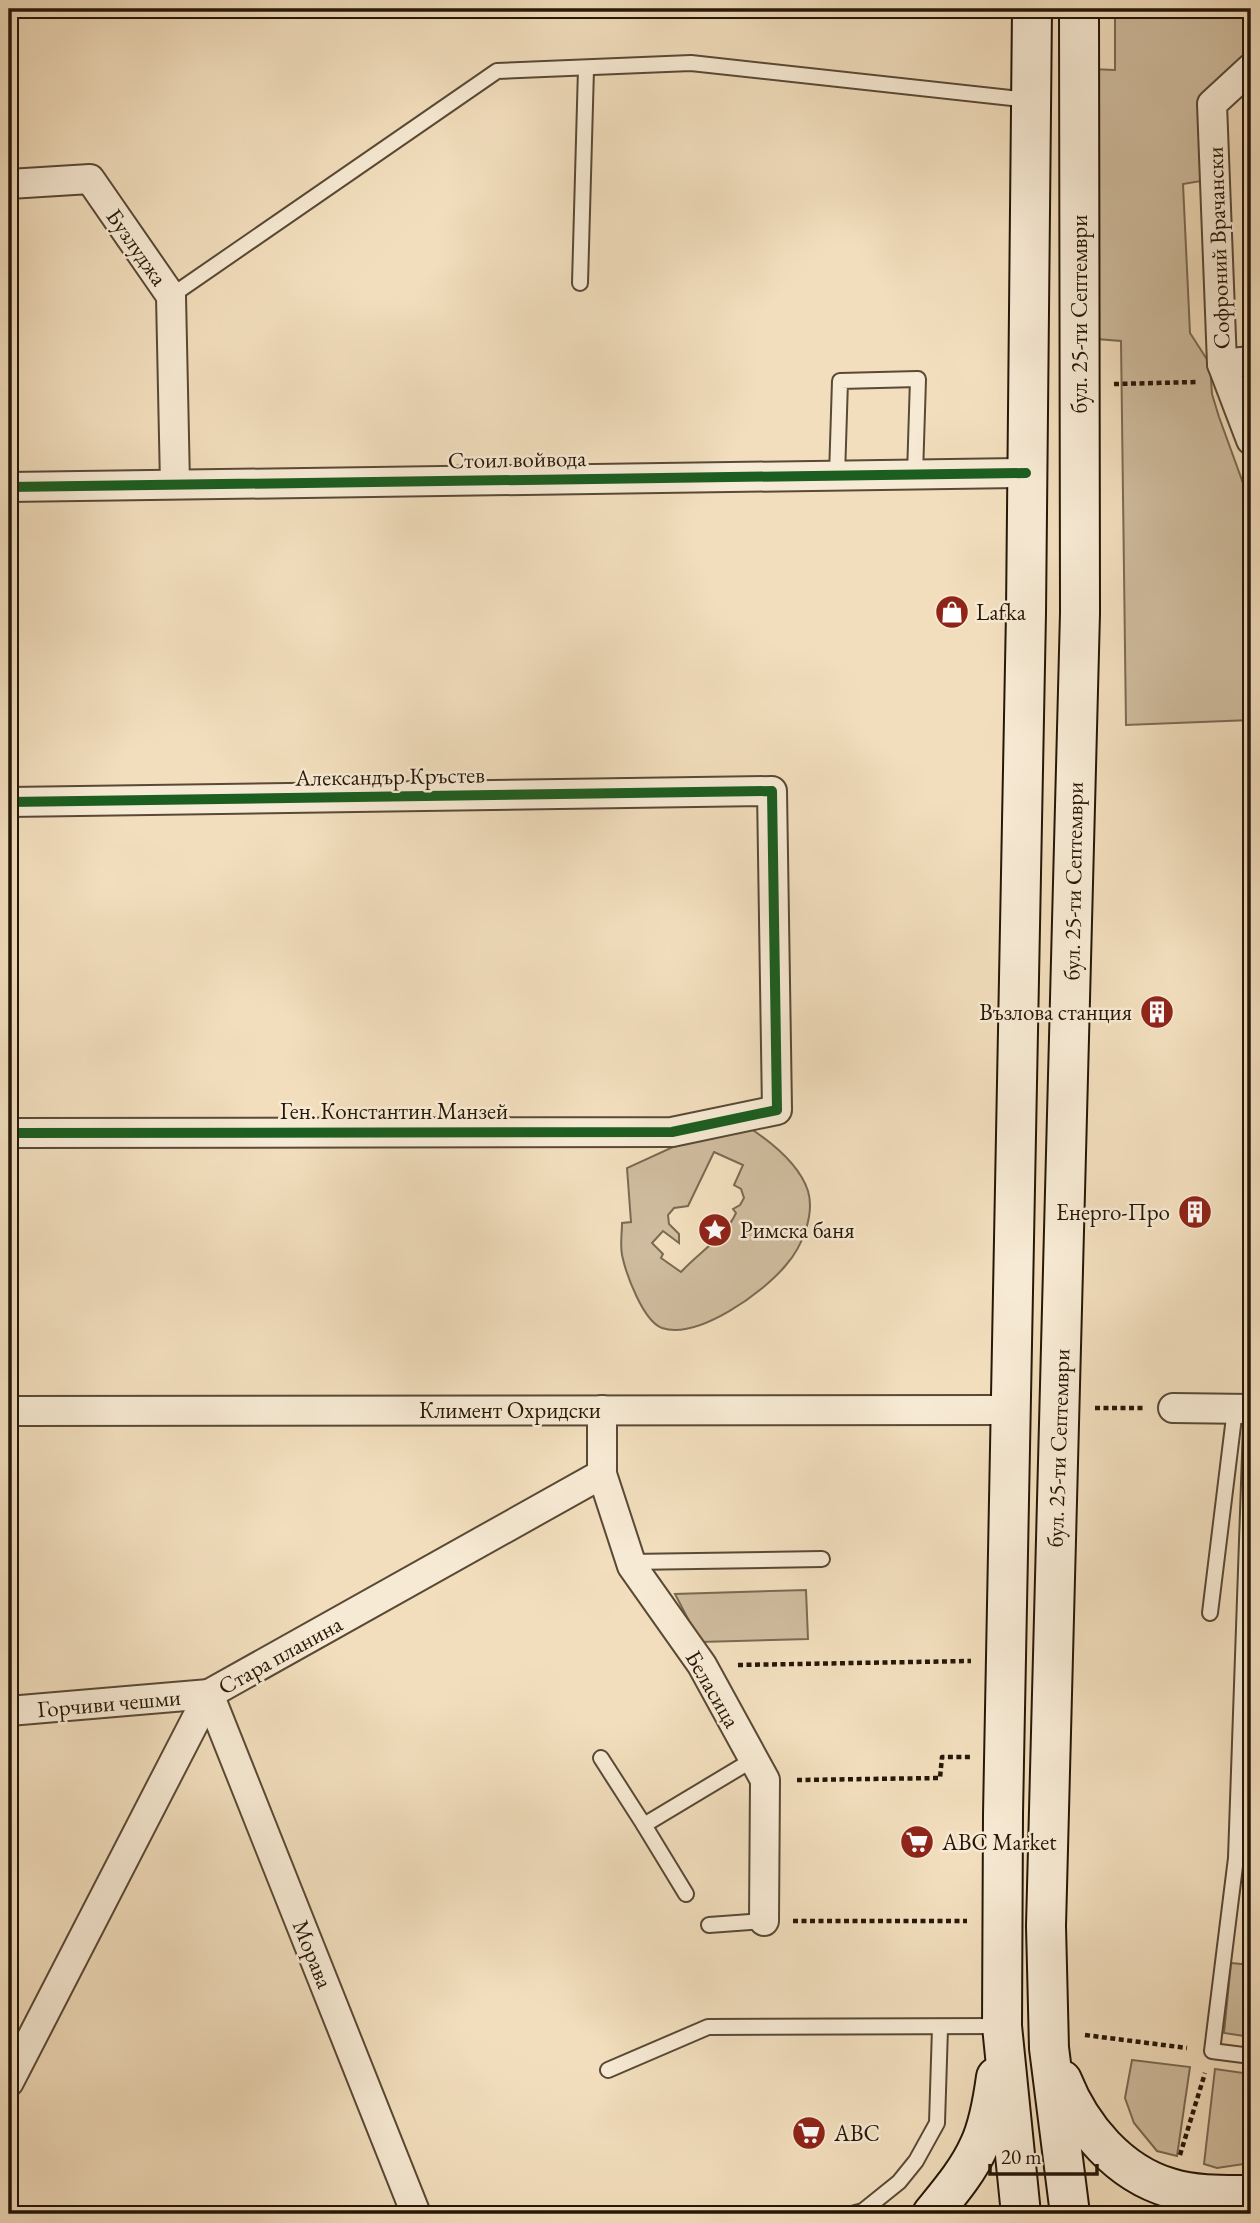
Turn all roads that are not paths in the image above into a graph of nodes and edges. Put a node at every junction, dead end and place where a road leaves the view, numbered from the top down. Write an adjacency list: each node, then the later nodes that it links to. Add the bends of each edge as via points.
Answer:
1 (1032, 9): 5 (main road, бул. 25-ти Септември)
2 (1079, 9): 39 (main road, бул. 25-ти Септември, via 1080,613 1048,1808)
3 (1251, 68): 10 (street, Софроний Врачански, via 1212,104)
4 (586, 69): 5 (lane, via 691,63); 7 (lane); 8 (lane, via 497,71)
5 (1030, 100): 12 (main road, бул. 25-ти Септември)
6 (9, 184): 8 (street, Бузлуджа, via 90,179)
7 (580, 284)
8 (171, 296): 15 (street, Бузлуджа)
9 (1251, 361): 10 (street)
10 (1225, 372): 11 (street, Софроний Врачански)
11 (1251, 440)
12 (1026, 473): 13 (street, Стоил войвода); 22 (main road, бул. 25-ти Септември)
13 (915, 475): 14 (street, Стоил войвода); 14 (lane, via 918,379 840,381)
14 (838, 476): 15 (street, Стоил войвода)
15 (175, 484): 16 (street, Стоил войвода)
16 (9, 487)
17 (9, 802): 18 (street, Александър Кръстев, via 772,791)
18 (777, 1110): 19 (street, Ген. Константин Манзей, via 672,1132)
19 (9, 1133)
20 (1173, 1408): 24 (street)
21 (602, 1409): 22 (street, Климент Охридски); 23 (street, Климент Охридски); 25 (street)
22 (1012, 1410): 37 (main road, бул. 25-ти Септември)
23 (9, 1411)
24 (1246, 1414): 28 (lane); 40 (lane, via 1236,1858 1212,2051)
25 (602, 1474): 27 (street, Беласица); 29 (street, Стара планина)
26 (822, 1559): 27 (lane)
27 (630, 1562): 32 (street, Беласица, via 702,1665)
28 (1210, 1613)
29 (209, 1694): 30 (street, Горчиви чешми); 42 (street, Стара планина); 44 (street, Морава)
30 (9, 1711)
31 (601, 1758): 33 (lane)
32 (759, 1770): 33 (lane); 35 (street, Беласица)
33 (644, 1825): 34 (lane)
34 (686, 1894)
35 (764, 1920): 36 (lane)
36 (709, 1924)
37 (1002, 2026): 38 (lane); 46 (main road, via 993,2098 979,2146); 47 (main road, бул. 25-ти Септември)
38 (940, 2028): 41 (lane, via 708,2027); 45 (lane, via 937,2123 899,2182 863,2211)
39 (1049, 2039): 43 (main road, via 1070,2101 1114,2156 1138,2174 1170,2188); 48 (main road, бул. 25-ти Септември)
40 (1251, 2056)
41 (608, 2070)
42 (9, 2082)
43 (1251, 2195)
44 (416, 2214)
45 (852, 2214)
46 (932, 2214)
47 (1021, 2214)
48 (1070, 2214)

